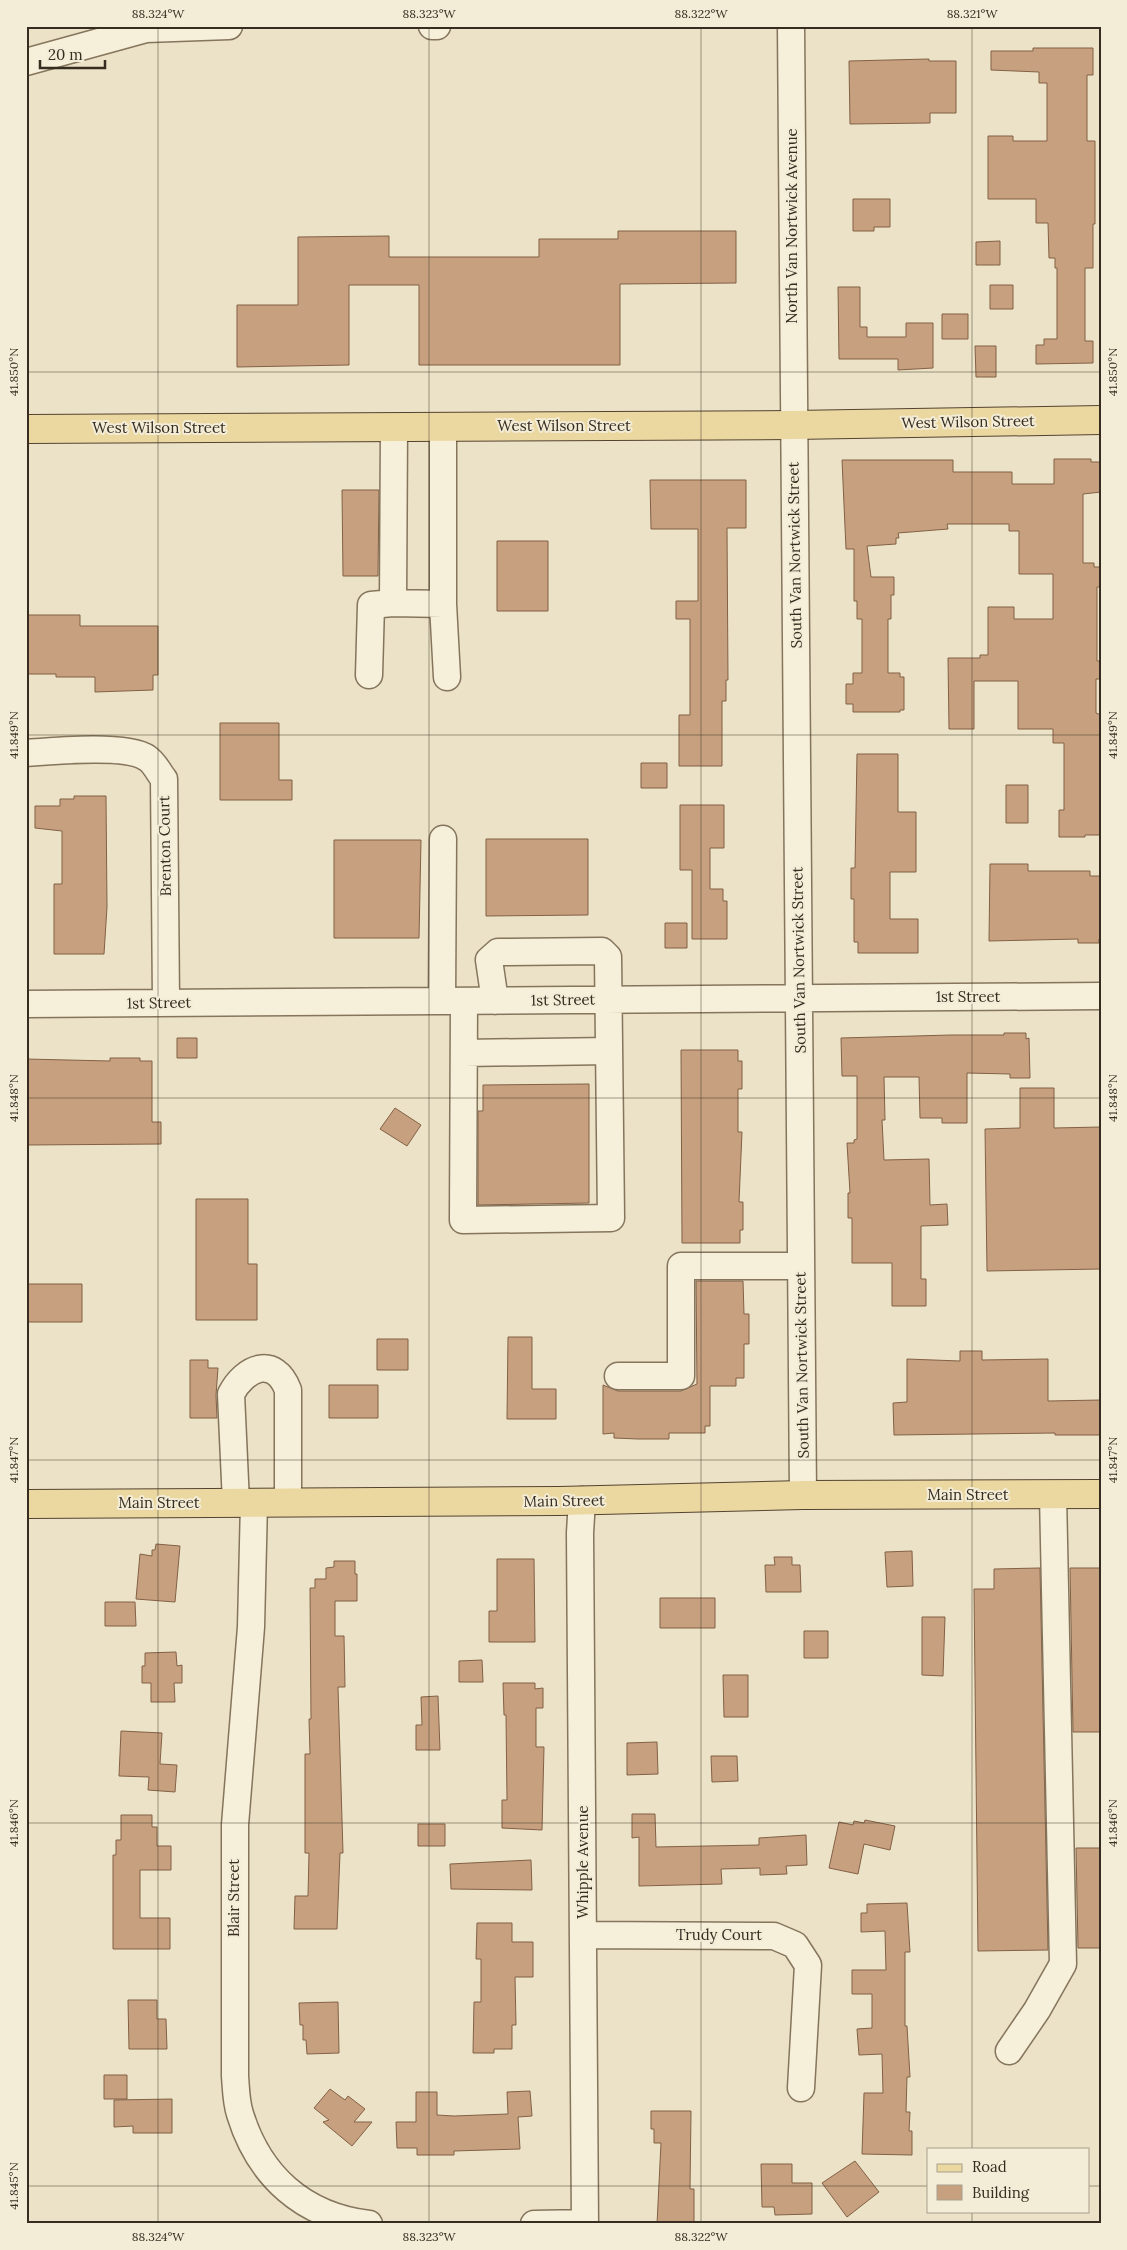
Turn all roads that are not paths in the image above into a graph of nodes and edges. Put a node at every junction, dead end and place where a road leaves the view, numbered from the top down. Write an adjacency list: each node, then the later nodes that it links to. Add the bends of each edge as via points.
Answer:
1 (229, 26): 5 (street, via 146,29)
2 (432, 26): 3 (street)
3 (437, 26)
4 (791, 26): 7 (street, North Van Nortwick Avenue)
5 (26, 62)
6 (1101, 420): 7 (main road, West Wilson Street)
7 (794, 425): 9 (main road, West Wilson Street); 18 (street, South Van Nortwick Street)
8 (394, 427): 9 (main road, West Wilson Street); 10 (main road, West Wilson Street); 11 (street)
9 (442, 427): 12 (street)
10 (26, 429)
11 (393, 603): 12 (street); 13 (street, via 371,605)
12 (443, 604): 14 (street)
13 (369, 675)
14 (447, 677)
15 (26, 752): 22 (street, Brenton Court, via 94,749 132,753 148,758 164,779)
16 (443, 839): 20 (street)
17 (1101, 996): 18 (street, 1st Street)
18 (799, 998): 19 (street, 1st Street); 26 (street, South Van Nortwick Street)
19 (609, 1000): 21 (street, 1st Street); 21 (street, via 608,957 602,951 498,952 489,960); 24 (street)
20 (453, 1001): 21 (street, 1st Street); 22 (street, 1st Street); 25 (street)
21 (495, 1001)
22 (166, 1002): 23 (street, 1st Street)
23 (26, 1004)
24 (609, 1051): 25 (street); 25 (street, via 611,1218 463,1220)
25 (464, 1053)
26 (801, 1266): 27 (street, via 681,1266 681,1376); 29 (street, South Van Nortwick Street)
27 (618, 1376)
28 (1101, 1494): 30 (main road, Main Street)
29 (804, 1495): 30 (main road, Main Street); 31 (main road, Main Street)
30 (1054, 1495): 36 (street, via 1063,1964)
31 (582, 1500): 32 (main road, Main Street); 35 (street, Whipple Avenue)
32 (288, 1502): 33 (main road, Main Street); 33 (street, Blair Street, via 288,1390 278,1372 261,1368 248,1372 231,1394)
33 (245, 1503): 34 (main road, Main Street); 38 (street, Blair Street, via 252,1628 235,1824 235,2076 239,2112 263,2164 286,2190 319,2210 352,2222)
34 (26, 1504)
35 (583, 1934): 37 (street, Trudy Court, via 774,1936 795,1945 808,1965); 40 (street, Whipple Avenue)
36 (1009, 2051)
37 (800, 2088)
38 (369, 2224)
39 (534, 2224): 40 (street)
40 (585, 2224)

